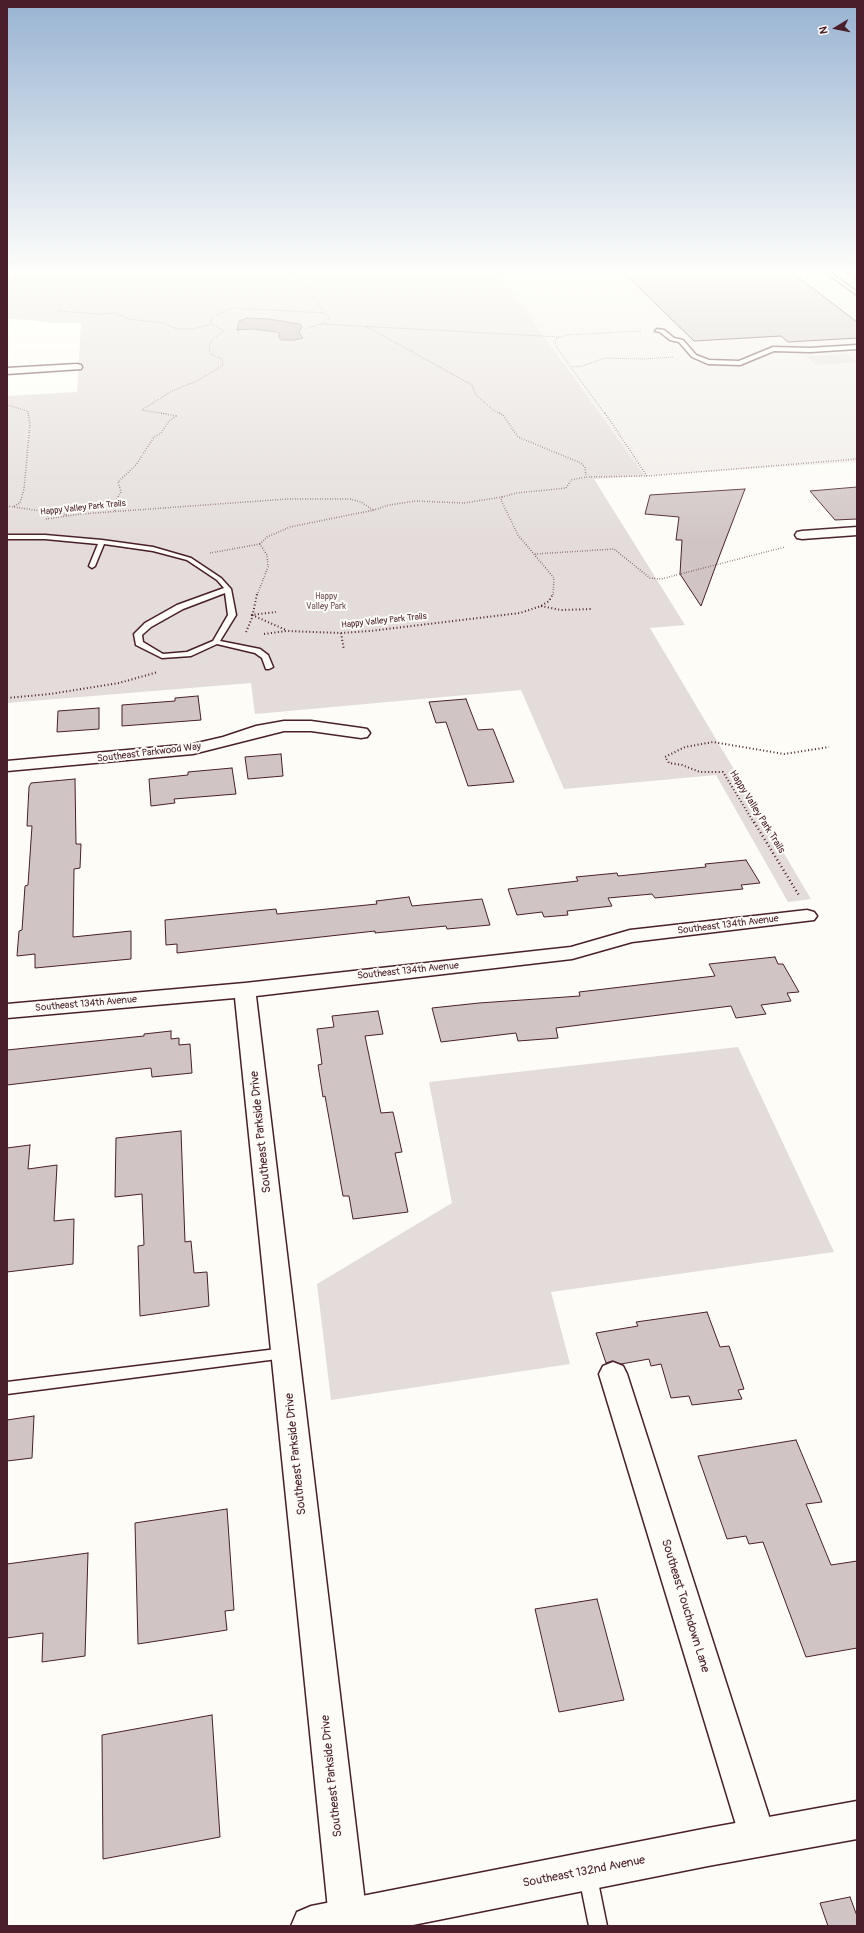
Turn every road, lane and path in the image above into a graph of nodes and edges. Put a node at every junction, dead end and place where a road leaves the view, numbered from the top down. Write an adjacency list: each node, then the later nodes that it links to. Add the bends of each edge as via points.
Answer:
1 (222, 361): 18 (path, via 223,365 199,380 172,391 142,410 176,416 161,433 154,436 136,466 118,482 121,492 115,502)
2 (429, 361): 13 (path, via 472,385 476,395 503,415 518,437 581,463 585,467)
3 (567, 361): 8 (path)
4 (596, 361): 8 (path)
5 (706, 361): 6 (lane)
6 (744, 361)
7 (77, 367): 9 (street)
8 (571, 367): 12 (path)
9 (7, 370)
10 (7, 405): 16 (path, via 28,411 30,424 24,491 19,504)
11 (857, 459): 12 (path)
12 (648, 476): 13 (path)
13 (586, 477): 14 (path, via 571,480 566,488)
14 (502, 497): 17 (path, via 464,503 416,501); 27 (path, via 501,500 518,535)
15 (7, 506): 16 (path)
16 (14, 506): 19 (path)
17 (374, 510): 18 (path, Happy Valley Park Trails, via 356,500 329,498); 25 (path, via 290,527 267,537)
18 (115, 511): 19 (path, Happy Valley Park Trails)
19 (71, 516): 20 (path, Happy Valley Park Trails)
20 (41, 520)
21 (857, 532): 22 (street)
22 (802, 535)
23 (7, 537): 24 (lane)
24 (102, 542): 28 (lane, via 153,549); 29 (lane)
25 (260, 544): 28 (path, via 219,550); 34 (path, via 262,551 268,556 268,567)
26 (785, 547): 27 (path, via 661,579 650,578 614,549)
27 (534, 554): 31 (path, via 554,578 553,596)
28 (189, 559): 30 (lane, via 219,579)
29 (92, 566)
30 (228, 589): 39 (lane, via 232,615); 39 (lane, via 180,607 148,625 138,634 139,643 162,656 188,654)
31 (541, 606): 32 (path, via 561,610); 36 (path, Happy Valley Park Trails, via 520,613)
32 (593, 609)
33 (276, 612): 34 (path)
34 (251, 615): 35 (path); 38 (path, via 252,618)
35 (286, 631): 36 (path, Happy Valley Park Trails); 37 (path, Happy Valley Park Trails)
36 (341, 633): 40 (path)
37 (264, 634)
38 (242, 638)
39 (216, 642): 41 (lane, via 257,651 265,656)
40 (344, 650)
41 (269, 667)
42 (160, 671): 43 (path, via 119,683)
43 (7, 698)
44 (361, 733): 46 (street, Southeast Parkwood Way, via 311,726 284,726 193,749)
45 (829, 747): 47 (path, Happy Valley Park Trails, via 784,754 713,742 685,747 665,757 669,763 700,772 723,772 800,897)
46 (7, 766)
47 (807, 916): 48 (street, Southeast 134th Avenue, via 630,936 572,953)
48 (245, 990): 49 (street, Southeast 134th Avenue); 50 (street, Southeast Parkside Drive)
49 (7, 1011)
50 (285, 1353): 52 (lane); 56 (street, Southeast Parkside Drive)
51 (613, 1374): 54 (street, Southeast Touchdown Lane)
52 (7, 1388)
53 (857, 1820): 54 (street, Southeast 132nd Avenue)
54 (758, 1838): 55 (street, Southeast 132nd Avenue)
55 (587, 1872): 56 (street, Southeast 132nd Avenue); 58 (lane)
56 (348, 1919): 57 (street, Southeast 132nd Avenue)
57 (311, 1926)
58 (598, 1926)

